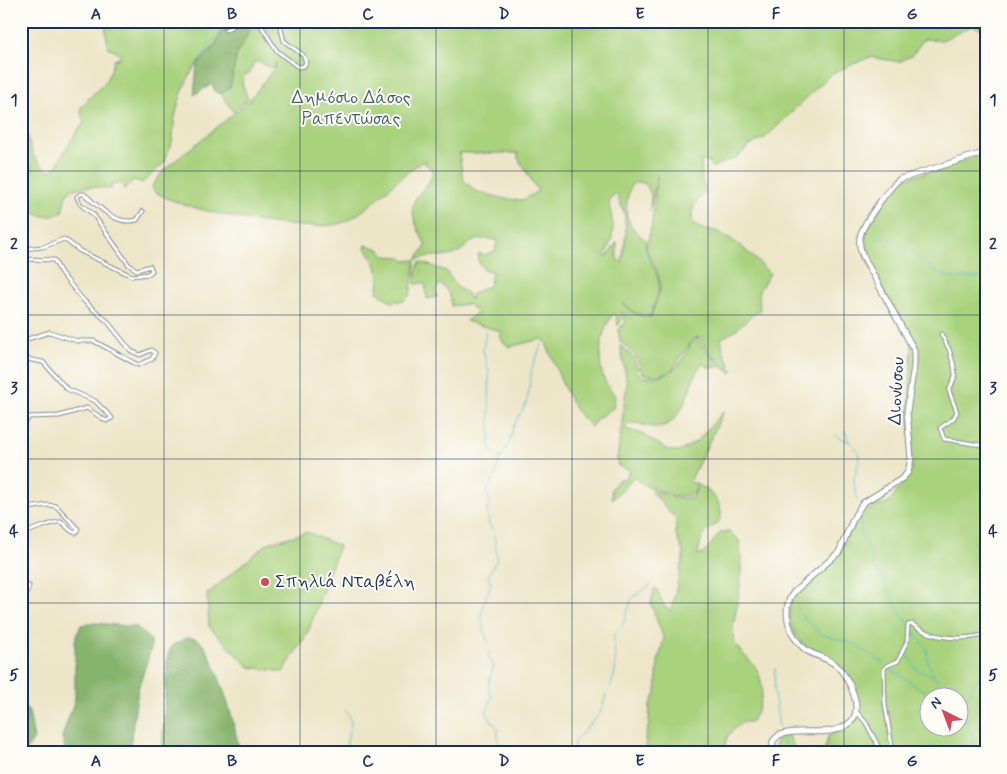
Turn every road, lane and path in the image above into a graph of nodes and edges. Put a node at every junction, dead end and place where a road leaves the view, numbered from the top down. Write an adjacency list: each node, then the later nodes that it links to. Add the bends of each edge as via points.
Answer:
1 (242, 21): 4 (street)
2 (258, 21): 3 (street, via 277,51 298,67 304,66 303,55 284,41)
3 (279, 21)
4 (225, 30)
5 (986, 152): 19 (main road, Διονύσου, via 900,179 860,236 865,260 914,350 907,411 911,464 903,478 861,506 841,549 794,592 787,613 791,632 800,645 838,667 855,700)
6 (143, 211): 7 (street, via 137,220 126,222 108,215 84,194 77,197 130,265 137,270 150,267 150,274 130,275 80,251 64,238 43,247)
7 (21, 249)
8 (21, 259): 10 (street, via 54,260 86,303 107,321 133,353 140,355 151,350 155,353 152,359 138,365 92,340 77,341 48,332)
9 (941, 334): 12 (street, via 954,366 955,377 949,391 957,412 940,428 940,433 944,439)
10 (21, 341)
11 (21, 358): 13 (street, via 43,362 67,390 94,400 112,417 106,421 87,408 59,416 28,417 23,426)
12 (986, 446)
13 (21, 452)
14 (21, 509): 15 (street, via 56,506 78,529 73,533 56,521)
15 (21, 535)
16 (21, 582): 17 (street, via 29,586 27,592)
17 (21, 591)
18 (986, 634): 22 (street, via 954,638 929,634 912,624 908,626 907,641 898,661 884,670 884,704)
19 (857, 712): 20 (main road, via 852,722 837,729 779,734 773,741); 21 (street)
20 (772, 753)
21 (882, 753)
22 (893, 753)

